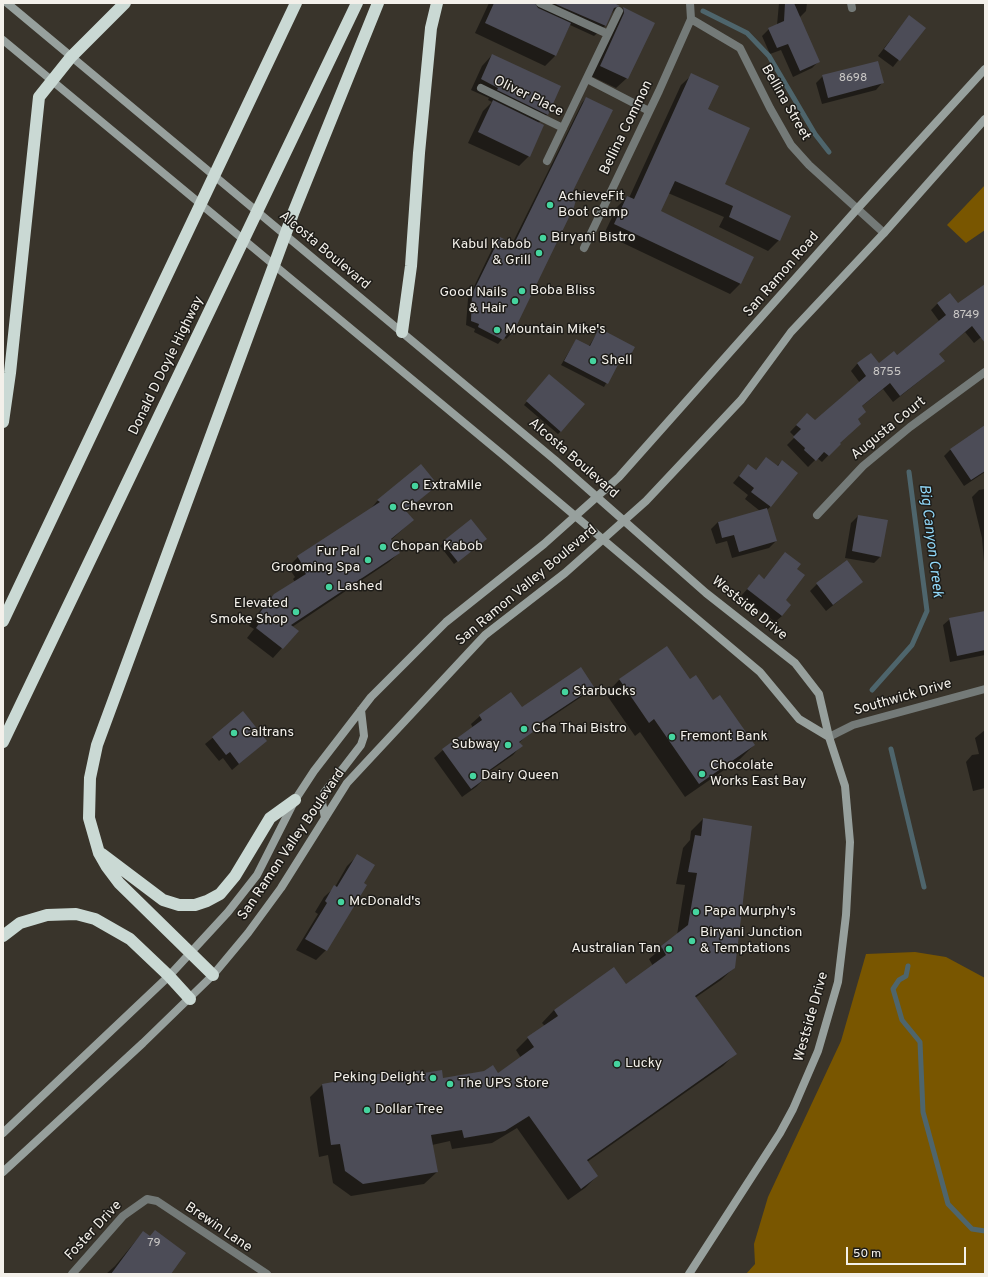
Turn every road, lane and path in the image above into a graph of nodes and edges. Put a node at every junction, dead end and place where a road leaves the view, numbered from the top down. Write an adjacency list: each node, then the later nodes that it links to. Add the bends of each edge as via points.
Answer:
1 (7, 3): 13 (main road, Alcosta Boulevard)
2 (126, 3): 13 (highway)
3 (296, 3): 33 (highway)
4 (357, 3): 37 (highway, Donald D Doyle Highway)
5 (378, 3): 40 (highway, via 294,211 97,745 90,778 88,818)
6 (437, 3): 25 (highway, via 431,28 411,266)
7 (540, 3): 11 (street)
8 (690, 3): 10 (street)
9 (619, 11): 11 (street, Oliver Place)
10 (691, 19): 18 (street, Bellina Common); 22 (street, Bellina Street, via 740,48 792,145 808,165)
11 (608, 34): 15 (street, Oliver Place)
12 (3, 40): 16 (main road)
13 (71, 57): 16 (highway); 25 (main road, Alcosta Boulevard)
14 (985, 69): 22 (main road, San Ramon Road)
15 (587, 79): 18 (street); 20 (street, Oliver Place)
16 (52, 81): 27 (highway, via 39,97); 30 (main road, via 300,285)
17 (481, 88): 20 (street, Oliver Place)
18 (649, 111): 24 (street, Bellina Common)
19 (985, 119): 23 (main road)
20 (563, 128): 21 (street, Oliver Place)
21 (547, 161)
22 (858, 208): 23 (street, Bellina Street); 28 (main road, San Ramon Road, via 619,477)
23 (884, 233): 31 (main road, via 791,332 741,400)
24 (584, 248)
25 (402, 332): 28 (main road, Alcosta Boulevard)
26 (985, 372): 29 (street, Augusta Court, via 862,466)
27 (3, 422)
28 (597, 496): 30 (main road, San Ramon Valley Boulevard); 31 (main road, Alcosta Boulevard)
29 (817, 515)
30 (575, 517): 32 (main road); 35 (main road, San Ramon Valley Boulevard, via 446,622)
31 (624, 521): 32 (main road, San Ramon Valley Boulevard); 36 (main road, Westside Drive, via 706,593 795,663 819,694)
32 (602, 540): 36 (main road, via 760,672 799,719); 39 (main road, San Ramon Valley Boulevard, via 565,573 485,635 462,657 347,783)
33 (3, 621)
34 (985, 689): 36 (street, Southwick Drive, via 853,725)
35 (361, 710): 38 (main road, San Ramon Valley Boulevard); 39 (main road, via 364,736 361,745 324,793 322,802)
36 (829, 737): 51 (main road, Westside Drive, via 845,786 850,842 846,915 838,982 818,1051 793,1109)
37 (3, 742)
38 (295, 800): 40 (highway, via 270,818 235,876 220,894 195,905 179,905 163,900); 42 (main road, San Ramon Valley Boulevard, via 257,874 228,912)
39 (325, 818): 43 (main road, San Ramon Valley Boulevard, via 281,888)
40 (99, 853): 42 (highway, via 119,883)
41 (3, 936): 44 (highway, via 20,923 47,915 76,914 95,919 130,939)
42 (189, 954): 43 (highway); 44 (main road, San Ramon Valley Boulevard)
43 (213, 975): 45 (main road, San Ramon Valley Boulevard)
44 (169, 976): 45 (highway); 46 (main road, San Ramon Valley Boulevard)
45 (190, 999): 47 (main road, San Ramon Valley Boulevard)
46 (3, 1133)
47 (3, 1172)
48 (157, 1202): 49 (street, Foster Drive, via 147,1199 123,1216); 50 (street, Brewin Lane)
49 (72, 1274)
50 (267, 1274)
51 (689, 1274)

